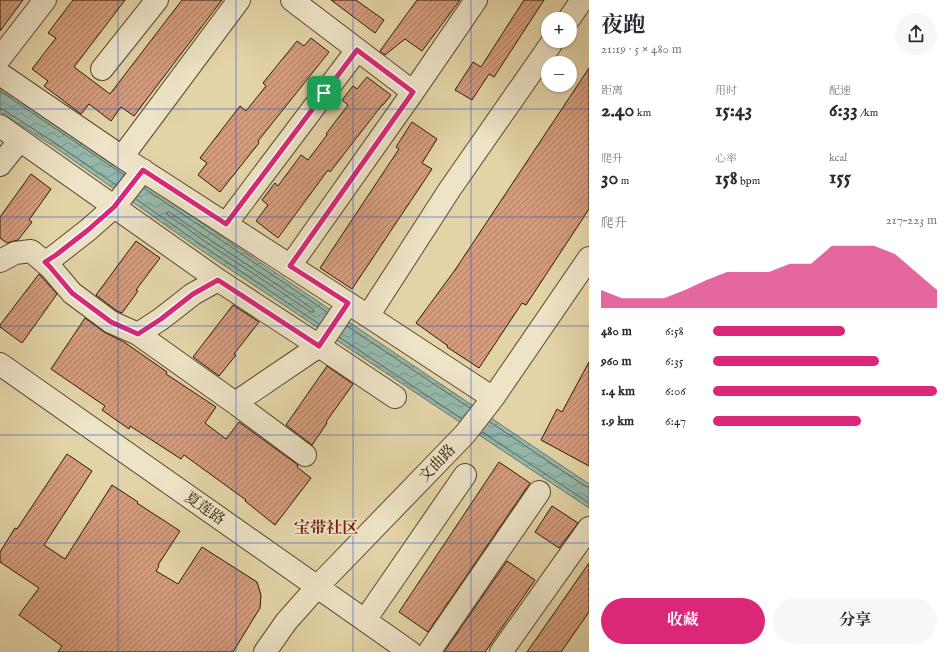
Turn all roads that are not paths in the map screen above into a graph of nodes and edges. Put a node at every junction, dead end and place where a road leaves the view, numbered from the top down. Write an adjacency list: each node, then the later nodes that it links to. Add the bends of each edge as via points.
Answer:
1 (45, 0): 10 (street)
2 (157, 0): 11 (street)
3 (239, 0): 16 (street)
4 (292, 0): 9 (street)
5 (476, 0): 13 (street)
6 (582, 0): 7 (street)
7 (573, 12)
8 (548, 48): 27 (street, via 450,189)
9 (357, 50): 13 (street); 20 (street)
10 (0, 58)
11 (102, 69)
12 (0, 74): 16 (street)
13 (413, 92): 24 (street)
14 (0, 126): 15 (street)
15 (20, 140): 17 (street); 19 (street)
16 (122, 157): 18 (street)
17 (0, 165)
18 (141, 173): 19 (street); 20 (street)
19 (118, 202): 23 (street, via 88,230); 25 (street)
20 (226, 224): 24 (street)
21 (2, 258): 23 (street, via 31,251)
22 (589, 258): 32 (street, 文曲路)
23 (45, 262): 28 (street, via 72,293 111,322)
24 (290, 266): 26 (street)
25 (218, 280): 28 (street, via 193,294); 29 (street)
26 (345, 308): 27 (street); 29 (street)
27 (368, 316): 32 (street)
28 (138, 334): 33 (street)
29 (322, 341): 31 (street); 33 (street)
30 (0, 364): 38 (street, 夏莲路)
31 (394, 397)
32 (490, 402): 38 (street, 文曲路, via 465,434)
33 (235, 403): 34 (street)
34 (304, 455)
35 (465, 475): 39 (street)
36 (539, 492): 42 (street)
37 (589, 528): 43 (street)
38 (317, 587): 39 (street, 夏莲路); 40 (street, 文曲路, via 286,622)
39 (364, 620): 41 (street, 夏莲路)
40 (265, 652)
41 (410, 652)
42 (429, 652)
43 (501, 652)

